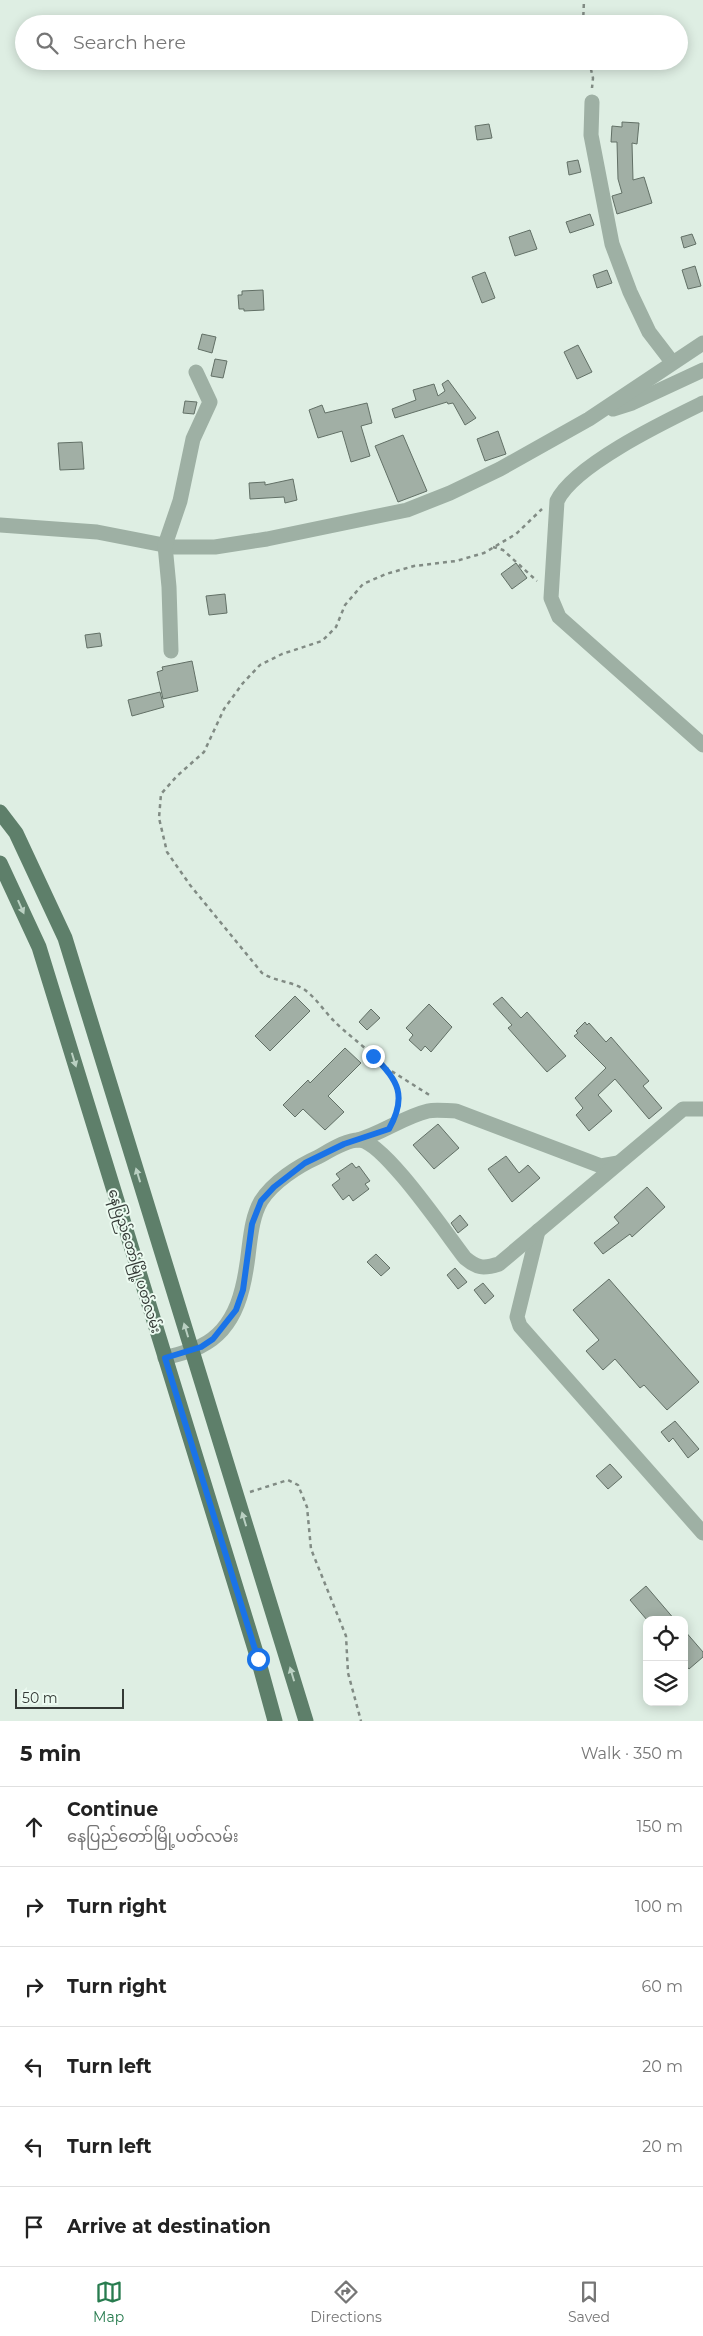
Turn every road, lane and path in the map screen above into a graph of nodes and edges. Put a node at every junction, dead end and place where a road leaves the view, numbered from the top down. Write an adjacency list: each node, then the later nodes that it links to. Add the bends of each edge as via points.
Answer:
1 (584, 0): 2 (path)
2 (583, 15)
3 (591, 70): 4 (path)
4 (592, 102): 6 (street, via 591,136 612,244 649,332)
5 (703, 343): 6 (street)
6 (672, 362): 10 (street)
7 (703, 370): 10 (street, via 632,403)
8 (196, 372): 13 (street, via 210,402 192,439 180,501)
9 (703, 403): 11 (street, via 674,416 599,461)
10 (598, 414): 13 (street, via 500,469 407,510 215,547)
11 (562, 491): 14 (path, via 516,534); 15 (street, via 557,502)
12 (0, 525): 13 (street, via 97,532)
13 (164, 545): 16 (street, via 170,587)
14 (493, 547): 15 (path, via 503,550); 20 (path, via 456,561 414,566 363,584 345,605 336,627 322,641 282,654 254,671 224,709 204,752 161,794 158,818 167,852 262,973 307,991 335,1022)
15 (551, 595): 17 (street, via 559,617)
16 (171, 651)
17 (703, 745)
18 (0, 812): 27 (main road, one-way to 18, via 65,938 16,833)
19 (0, 863): 28 (main road, နေပြည်တော်မြို့ပတ်လမ်း, one-way to 28, via 39,947)
20 (384, 1066): 21 (path); 23 (path, via 398,1088 400,1098 397,1114)
21 (431, 1096)
22 (703, 1109): 25 (street, via 683,1109)
23 (389, 1129): 24 (street); 25 (street, via 430,1110 456,1111 601,1166)
24 (358, 1140): 26 (street, via 369,1142 388,1159 465,1258 477,1268 499,1264); 27 (street, via 305,1163 261,1201 252,1224 243,1290 236,1310 213,1339)
25 (618, 1163): 26 (street)
26 (538, 1231): 30 (street, via 517,1317 520,1326)
27 (192, 1350): 28 (street); 29 (main road)
28 (165, 1358): 31 (main road, နေပြည်တော်မြို့ပတ်လမ်း)
29 (237, 1497): 32 (main road, one-way to 29); 33 (path, via 288,1480 298,1485 306,1507 311,1549 346,1636 348,1673)
30 (703, 1533)
31 (275, 1721)
32 (306, 1721)
33 (361, 1721)

